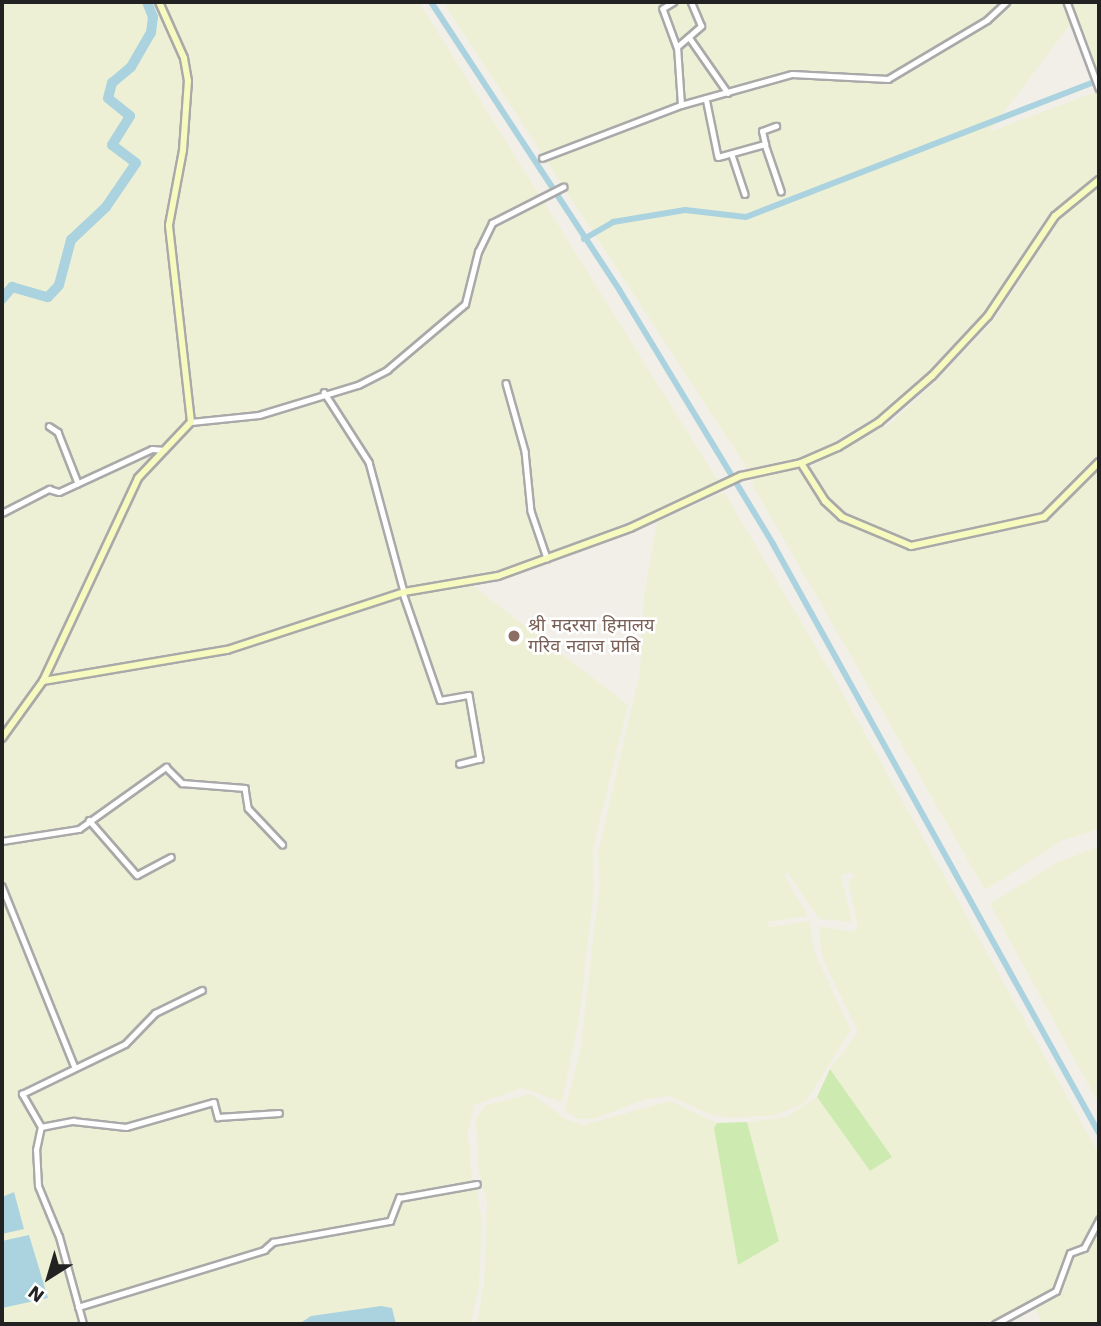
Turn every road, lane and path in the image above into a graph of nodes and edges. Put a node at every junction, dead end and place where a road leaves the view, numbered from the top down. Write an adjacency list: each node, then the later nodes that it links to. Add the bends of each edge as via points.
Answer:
1 (159, 2): 22 (street, via 184,58 188,81 183,150 169,225)
2 (674, 2): 7 (street, via 663,9)
3 (691, 2): 6 (street, via 701,26)
4 (1006, 2): 9 (street, via 987,20 888,79 792,74)
5 (1067, 2): 8 (street)
6 (689, 37): 7 (street); 9 (street)
7 (677, 47): 11 (street)
8 (1099, 87)
9 (728, 93): 10 (street)
10 (706, 98): 11 (street); 14 (street, via 716,154 720,158)
11 (681, 105): 15 (street)
12 (776, 126): 13 (street, via 762,131)
13 (765, 144): 14 (street); 18 (street)
14 (732, 155): 19 (street)
15 (542, 158)
16 (1099, 180): 26 (street, via 1055,216 988,316 903,404 857,437)
17 (561, 188): 21 (street, via 492,223 478,252 465,304 387,370 358,385)
18 (781, 191)
19 (746, 194)
20 (506, 383): 29 (street, via 525,451 531,511)
21 (324, 393): 22 (street, via 259,415); 30 (street, via 369,463)
22 (191, 422): 24 (street)
23 (49, 426): 27 (street, via 58,432)
24 (164, 450): 27 (street, via 152,449); 31 (street, via 138,478)
25 (1099, 462): 26 (street, via 1044,517 911,546 842,517 825,501)
26 (801, 463): 29 (street, via 741,476)
27 (78, 482): 28 (street, via 59,492 49,489)
28 (2, 513)
29 (547, 558): 30 (street, via 472,583)
30 (404, 592): 31 (street, via 227,650); 33 (street, via 440,700 469,695 480,758)
31 (43, 681): 32 (street)
32 (2, 738)
33 (460, 764)
34 (89, 820): 35 (street, via 79,829); 36 (street, via 166,767 182,783 245,788 248,808); 37 (street, via 136,875)
35 (2, 841)
36 (282, 844)
37 (171, 856)
38 (2, 886): 40 (street)
39 (202, 990): 40 (street, via 155,1013 125,1044)
40 (75, 1068): 42 (street, via 22,1094)
41 (279, 1113): 42 (street, via 218,1117 215,1102 126,1126 73,1121)
42 (41, 1127): 45 (street, via 36,1150 38,1186 59,1237)
43 (477, 1184): 45 (street, via 399,1198 390,1221 273,1242 264,1250)
44 (1099, 1220): 47 (street, via 1084,1248 1070,1254 1056,1291)
45 (78, 1307): 46 (street)
46 (83, 1324)
47 (995, 1324)

